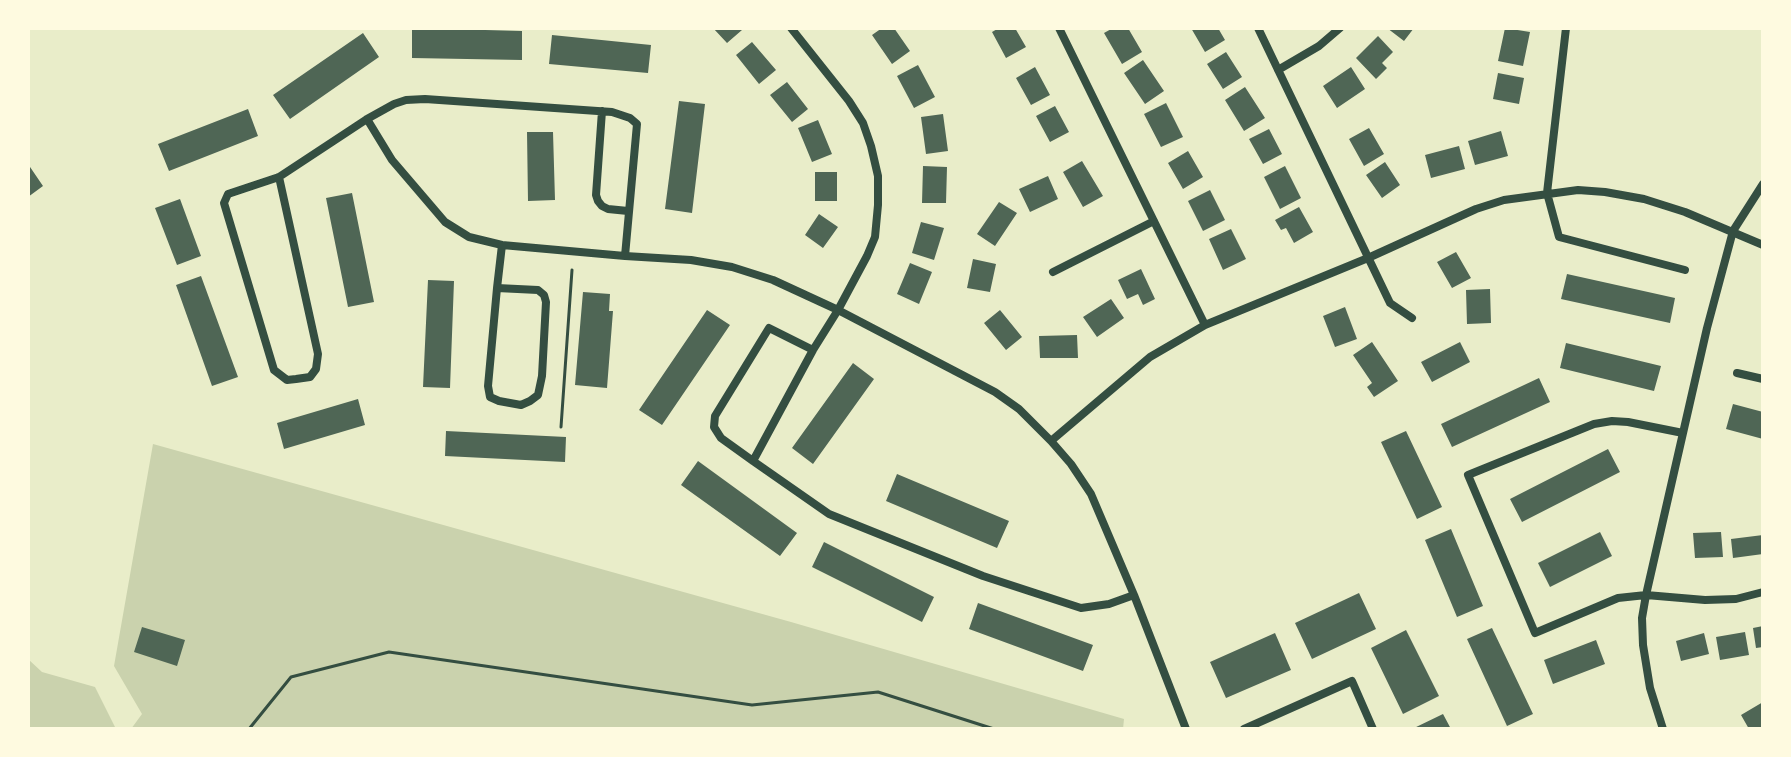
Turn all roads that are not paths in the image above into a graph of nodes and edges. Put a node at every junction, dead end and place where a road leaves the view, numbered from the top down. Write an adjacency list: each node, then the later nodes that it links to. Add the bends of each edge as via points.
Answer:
1 (791, 28): 22 (street, via 863,123 878,176 875,237)
2 (1059, 28): 13 (street)
3 (1258, 28): 6 (street)
4 (1340, 28): 6 (street)
5 (1566, 28): 11 (street)
6 (1278, 70): 18 (street)
7 (602, 111): 8 (street, via 425,99 394,104); 12 (street, via 596,195 602,206); 12 (street, via 637,124)
8 (367, 119): 9 (street); 15 (street, via 392,160 445,222 469,237)
9 (279, 177): 9 (street, via 228,194 224,203 274,370 287,380 310,377 318,354)
10 (1763, 184): 14 (street)
11 (1547, 193): 14 (street, via 1578,190 1644,199); 18 (street, via 1476,209); 19 (street, via 1559,237)
12 (628, 211): 17 (street)
13 (1154, 221): 20 (street); 24 (street)
14 (1733, 231): 16 (street); 28 (street)
15 (502, 245): 17 (street); 21 (street)
16 (1763, 245)
17 (625, 256): 22 (street, via 732,267)
18 (1368, 258): 23 (street, via 1390,303); 24 (street)
19 (1685, 270)
20 (1053, 272)
21 (497, 288): 21 (street, via 538,290 546,302 538,395 521,405 490,397)
22 (838, 310): 25 (street); 29 (street, via 995,392)
23 (1412, 318)
24 (1205, 325): 29 (street, via 1150,357)
25 (813, 350): 30 (street); 30 (street, via 769,328 715,416 721,438)
26 (1737, 373): 27 (street)
27 (1763, 379)
28 (1683, 433): 33 (street); 33 (street, via 1628,422 1594,424 1468,475 1535,633 1618,598)
29 (1051, 441): 32 (street, via 1091,494)
30 (753, 461): 32 (street, via 829,514 983,576 1081,608)
31 (1763, 592): 33 (street, via 1705,600)
32 (1134, 595): 34 (street)
33 (1646, 595): 37 (street, via 1643,645)
34 (1186, 729)
35 (1245, 729): 36 (street, via 1352,681)
36 (1373, 729)
37 (1663, 729)

